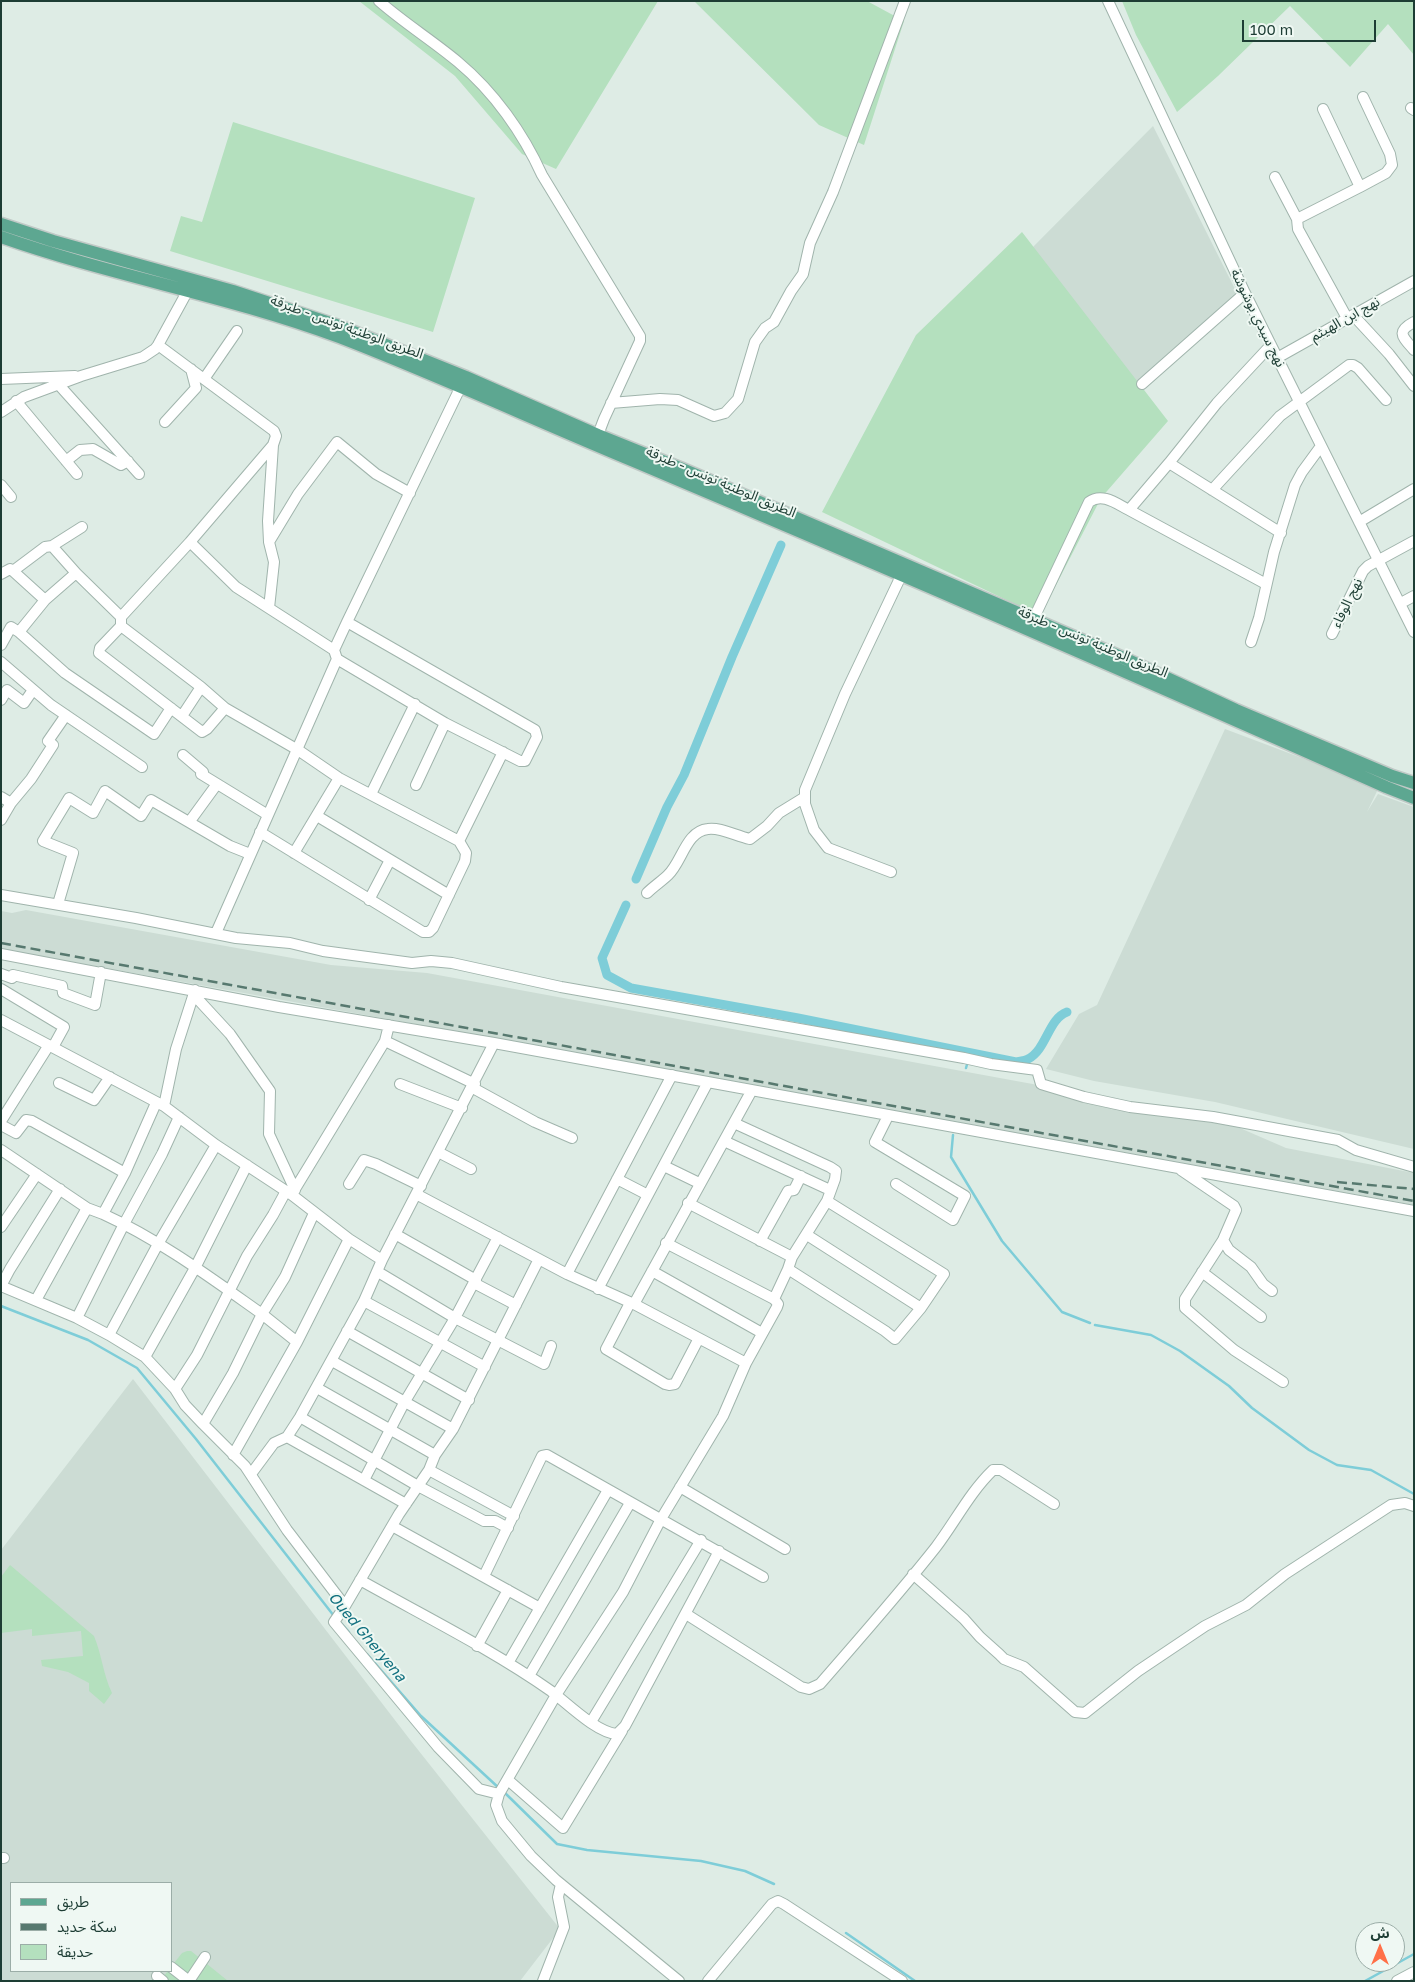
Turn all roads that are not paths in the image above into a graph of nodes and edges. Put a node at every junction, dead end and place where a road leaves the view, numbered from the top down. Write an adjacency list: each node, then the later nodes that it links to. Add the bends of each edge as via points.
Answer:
1 (379, 1): 32 (street, via 460,63 493,97 531,150 542,175 636,328 640,341)
2 (905, 1): 32 (street, via 833,192 810,243 803,274 774,322 765,328 756,342 738,398 725,413 714,416 678,400)
3 (1108, 1): 13 (street, نهج سيدي بوشوشة)
4 (1364, 97): 7 (street, via 1392,165 1386,173)
5 (1323, 109): 7 (street)
6 (1275, 177): 8 (street)
7 (1360, 187): 8 (street)
8 (1297, 219): 14 (street, via 1300,232)
9 (1, 224): 25 (main road, الطريق الوطنية تونس - طبرقة, via 291,309 339,326)
10 (1, 237): 12 (main road, الطريق الوطنية تونس - طبرقة)
11 (1414, 281): 14 (street, نهج ابن الهيثم)
12 (187, 292): 17 (street); 25 (main road, الطريق الوطنية تونس - طبرقة, via 254,309)
13 (1245, 292): 18 (street, نهج سيدي بوشوشة); 26 (street)
14 (1350, 317): 20 (street, نهج ابن الهيثم); 28 (street, via 1389,354)
15 (1414, 322): 19 (street, via 1404,327 1402,334)
16 (237, 331): 24 (street)
17 (158, 345): 21 (street); 22 (street, via 142,357)
18 (1271, 345): 20 (street, نهج سيدي بوشوشة); 40 (street, via 1217,403)
19 (1414, 350)
20 (1277, 358): 31 (street, نهج سيدي بوشوشة)
21 (191, 369): 24 (street); 34 (street, via 196,388)
22 (81, 376): 23 (street); 27 (street)
23 (1, 379)
24 (204, 379): 36 (street, via 274,431)
25 (464, 382): 35 (main road, الطريق الوطنية تونس - طبرقة); 46 (street)
26 (1142, 384)
27 (59, 385): 30 (street); 39 (street)
28 (1414, 386)
29 (1386, 400): 31 (street, via 1353,365)
30 (16, 401): 33 (street); 38 (street)
31 (1300, 401): 37 (street, نهج سيدي بوشوشة); 45 (street, via 1268,428)
32 (611, 403): 35 (street)
33 (1, 412)
34 (165, 422)
35 (596, 440): 60 (main road, الطريق الوطنية تونس - طبرقة); 66 (main road, الطريق الوطنية تونس - طبرقة, via 680,468)
36 (273, 445): 53 (street); 54 (street)
37 (1321, 446): 49 (street, نهج سيدي بوشوشة); 51 (street, via 1295,485)
38 (66, 461): 39 (street, via 80,450 93,449 121,464); 41 (street)
39 (128, 461): 42 (street)
40 (1169, 463): 45 (street); 48 (street)
41 (77, 474)
42 (139, 474)
43 (1, 485): 47 (street)
44 (1414, 489): 49 (street)
45 (1212, 490): 51 (street)
46 (410, 493): 54 (street, via 376,474 337,442 298,494); 68 (street)
47 (11, 497)
48 (1129, 510): 61 (street); 66 (street, via 1102,498 1089,502)
49 (1359, 522): 56 (street, نهج سيدي بوشوشة)
50 (82, 527): 55 (street)
51 (1281, 533): 61 (street)
52 (1414, 541): 56 (street, نهج الوفاء)
53 (190, 542): 65 (street, via 236,587); 67 (street)
54 (269, 542): 65 (street, via 274,562)
55 (52, 546): 57 (street, via 45,546); 58 (street)
56 (1379, 561): 64 (street, نهج سيدي بوشوشة); 71 (street, نهج الوفاء, via 1363,571)
57 (13, 571): 59 (street, via 10,569); 63 (street)
58 (76, 573): 63 (street); 67 (street)
59 (1, 574)
60 (901, 576): 72 (main road, الطريق الوطنية تونس - طبرقة); 96 (street, via 845,694 804,790)
61 (1266, 584): 73 (street)
62 (1414, 596): 64 (street)
63 (45, 600): 69 (street)
64 (1401, 603): 70 (street, نهج سيدي بوشوشة)
65 (269, 608): 75 (street)
66 (1032, 620): 72 (main road, الطريق الوطنية تونس - طبرقة)
67 (121, 621): 77 (street); 81 (street, via 100,648 100,653)
68 (347, 622): 75 (street); 87 (street, via 536,732 537,737 523,762)
69 (19, 632): 74 (street, via 11,627); 81 (street, via 65,673 154,734)
70 (1414, 632)
71 (1332, 634)
72 (1062, 639): 91 (main road, الطريق الوطنية تونس - طبرقة, via 1128,660 1236,710); 97 (main road, الطريق الوطنية تونس - طبرقة, via 1123,670)
73 (1251, 642)
74 (1, 645)
75 (336, 654): 80 (street); 86 (street)
76 (1, 662): 78 (street)
77 (201, 687): 82 (street); 84 (street)
78 (33, 690): 79 (street, via 24,703 7,690); 83 (street)
79 (1, 700)
80 (415, 704): 85 (street); 94 (street)
81 (171, 708): 84 (street)
82 (226, 708): 84 (street, via 202,732); 86 (street)
83 (66, 715): 89 (street); 98 (street, via 48,741 53,745)
84 (182, 716)
85 (445, 723): 87 (street); 93 (street)
86 (298, 750): 90 (street); 99 (street)
87 (503, 752): 104 (street)
88 (183, 755): 92 (street, via 203,772 201,774)
89 (142, 767)
90 (338, 778): 94 (street); 100 (street)
91 (1414, 783)
92 (217, 784): 99 (street); 102 (street)
93 (416, 784)
94 (371, 794): 104 (street)
95 (1, 797): 98 (street)
96 (805, 797): 108 (street, via 814,830 828,848); 109 (street, via 779,813 750,839 722,830 707,829 696,834 669,874)
97 (1414, 798)
98 (11, 803): 101 (street)
99 (268, 815): 103 (street)
100 (317, 816): 105 (street); 107 (street)
101 (1, 820)
102 (190, 821): 106 (street, via 230,846); 113 (street, via 151,800 141,816 105,791 93,813 69,798 43,841 73,853)
103 (260, 832): 105 (street); 106 (street)
104 (459, 841): 111 (street, via 466,853 465,861)
105 (294, 853): 112 (street)
106 (250, 854): 114 (street)
107 (390, 860): 111 (street); 112 (street)
108 (891, 872)
109 (647, 893)
110 (1, 895): 113 (street)
111 (449, 895): 112 (street, via 429,932 423,932)
112 (368, 900)
113 (58, 904): 114 (street)
114 (216, 933): 147 (street, via 412,964 431,961 452,963 561,988 1037,1070 1041,1084 1084,1097 1130,1107 1213,1116 1338,1140 1356,1150)
115 (1, 954): 116 (street)
116 (101, 972): 117 (street, via 95,1005 63,993 62,986); 118 (street)
117 (1, 974)
118 (194, 992): 121 (street); 132 (street); 159 (street, via 230,1034 270,1091 269,1134)
119 (3, 993): 124 (street, via 64,1026)
120 (1, 1020): 124 (street)
121 (389, 1025): 122 (street); 123 (street)
122 (385, 1041): 130 (street); 159 (street)
123 (494, 1043): 125 (street); 130 (street)
124 (51, 1046): 126 (street); 136 (street)
125 (672, 1075): 127 (street); 152 (street)
126 (110, 1077): 128 (street, via 94,1100); 132 (street)
127 (708, 1082): 131 (street); 145 (street)
128 (59, 1083)
129 (400, 1084): 133 (street)
130 (474, 1086): 133 (street); 139 (street, via 536,1122)
131 (752, 1090): 135 (street); 137 (street)
132 (160, 1104): 134 (street); 149 (street)
133 (462, 1108): 143 (street)
134 (179, 1116): 141 (street); 167 (street)
135 (888, 1116): 146 (street); 155 (street, via 876,1142 965,1196 953,1220)
136 (1, 1121)
137 (734, 1123): 140 (street); 158 (street, via 834,1169 836,1176)
138 (1, 1125): 149 (street, via 14,1133 26,1120 32,1120)
139 (572, 1138)
140 (724, 1141): 151 (street); 153 (street)
141 (216, 1145): 144 (street); 176 (street)
142 (1, 1150): 150 (street)
143 (438, 1152): 148 (street); 157 (street)
144 (247, 1165): 159 (street); 180 (street)
145 (664, 1166): 153 (street); 160 (street)
146 (1176, 1167): 164 (street); 173 (street, via 1234,1206 1235,1214)
147 (1414, 1167)
148 (471, 1169)
149 (125, 1173): 166 (street)
150 (37, 1174): 156 (street); 168 (street)
151 (801, 1176): 158 (street); 174 (street, via 794,1190 788,1190 781,1201)
152 (617, 1179): 160 (street); 185 (street)
153 (699, 1183): 162 (street)
154 (349, 1184): 157 (street, via 364,1160)
155 (896, 1184)
156 (60, 1189): 163 (street); 191 (street, via 1,1286)
157 (418, 1190): 169 (street); 171 (street)
158 (830, 1190): 161 (street)
159 (291, 1192): 165 (street); 188 (street, via 247,1256)
160 (648, 1195): 187 (street)
161 (827, 1201): 170 (street); 195 (street, via 944,1274)
162 (688, 1203): 174 (street); 175 (street)
163 (88, 1208): 166 (street); 191 (street)
164 (1414, 1211)
165 (314, 1213): 172 (street); 196 (street, via 285,1277)
166 (103, 1214): 167 (street)
167 (124, 1224): 176 (street); 198 (street)
168 (1, 1227)
169 (395, 1234): 179 (street); 186 (street)
170 (807, 1235): 177 (street); 195 (street)
171 (498, 1237): 178 (street); 186 (street)
172 (349, 1239): 179 (street); 205 (street)
173 (1223, 1240): 184 (street); 189 (street, via 1229,1250 1251,1267)
174 (760, 1241): 177 (street)
175 (666, 1243): 182 (street); 190 (street)
176 (158, 1244): 180 (street); 202 (street)
177 (792, 1257): 181 (street)
178 (539, 1259): 185 (street); 194 (street)
179 (382, 1260): 183 (street)
180 (195, 1268): 188 (street); 208 (street)
181 (788, 1269): 190 (street); 195 (street, via 895,1339)
182 (652, 1271): 193 (street); 201 (street)
183 (378, 1272): 192 (street); 199 (street)
184 (1202, 1272): 197 (street); 213 (street, via 1185,1299 1185,1308 1234,1350)
185 (567, 1274): 187 (street)
186 (475, 1282): 194 (street); 199 (street)
187 (598, 1289): 193 (street)
188 (229, 1291): 196 (street); 215 (street, via 197,1355)
189 (1272, 1291)
190 (774, 1299): 201 (street, via 777,1307)
191 (36, 1300): 198 (street)
192 (364, 1301): 200 (street); 206 (street)
193 (632, 1303): 203 (street); 203 (street, via 606,1349 665,1384 675,1384)
194 (516, 1305): 204 (street)
195 (921, 1308)
196 (262, 1314): 205 (street); 219 (street, via 233,1373)
197 (1261, 1317)
198 (77, 1318): 202 (street)
199 (455, 1318): 204 (street); 206 (street)
200 (347, 1331): 209 (street); 212 (street)
201 (762, 1333): 210 (street)
202 (109, 1334): 208 (street)
203 (698, 1340): 210 (street)
204 (498, 1341): 207 (street, via 544,1364); 211 (street)
205 (297, 1342): 223 (street)
206 (440, 1344): 211 (street); 212 (street)
207 (551, 1346)
208 (145, 1357): 215 (street)
209 (332, 1361): 214 (street); 217 (street)
210 (746, 1363): 230 (street, via 723,1416)
211 (485, 1367): 216 (street)
212 (423, 1373): 216 (street); 217 (street)
213 (1283, 1382)
214 (317, 1388): 218 (street); 220 (street)
215 (175, 1389): 219 (street)
216 (469, 1400): 221 (street)
217 (404, 1403): 220 (street); 221 (street)
218 (300, 1418): 222 (street); 225 (street)
219 (202, 1424): 223 (street)
220 (392, 1429): 224 (street); 225 (street)
221 (454, 1429): 224 (street)
222 (286, 1437): 227 (street, via 274,1443); 228 (street)
223 (233, 1455): 227 (street)
224 (435, 1455): 226 (street)
225 (375, 1461): 228 (street); 229 (street)
226 (429, 1470): 229 (street); 236 (street)
227 (251, 1474): 248 (street, via 296,1543)
228 (364, 1480): 233 (street)
229 (418, 1486): 233 (street); 239 (street, via 484,1521)
230 (680, 1487): 237 (street); 241 (street)
231 (608, 1490): 232 (street); 236 (street, via 544,1455); 249 (street)
232 (630, 1503): 237 (street); 253 (street)
233 (406, 1504): 238 (street)
234 (1054, 1504): 243 (street, via 1001,1470 993,1470)
235 (1414, 1506): 243 (street, via 1405,1502 1391,1505 1285,1574 1246,1605 1205,1626 1138,1671 1085,1713 1075,1712 1024,1667 1004,1659)
236 (514, 1516): 239 (street)
237 (660, 1519): 240 (street); 254 (street, via 623,1592)
238 (392, 1526): 244 (street); 246 (street)
239 (508, 1528): 244 (street)
240 (700, 1540): 242 (street); 255 (street)
241 (785, 1549)
242 (720, 1551): 245 (street); 250 (street)
243 (913, 1574): 250 (street, via 820,1684 809,1689)
244 (484, 1576): 247 (street)
245 (763, 1577)
246 (360, 1580): 248 (street); 251 (street)
247 (508, 1590): 249 (street); 251 (street)
248 (345, 1606): 257 (street, via 336,1619 438,1747 479,1789)
249 (540, 1608): 252 (street)
250 (686, 1614): 256 (street)
251 (477, 1646): 252 (street)
252 (508, 1663): 253 (street)
253 (529, 1676): 254 (street)
254 (556, 1695): 255 (street); 257 (street)
255 (591, 1722): 256 (street, via 613,1734)
256 (622, 1731): 257 (street, via 563,1828)
257 (503, 1787): 258 (street, via 496,1805 502,1821 531,1856)
258 (561, 1884): 263 (street, via 558,1898 564,1927); 264 (street)
259 (205, 1957): 262 (street)
260 (172, 1968): 262 (street)
261 (1414, 1972): 267 (street)
262 (189, 1981)
263 (543, 1981)
264 (679, 1981)
265 (708, 1981): 266 (street, via 772,1904 778,1902)
266 (902, 1981)
267 (1396, 1981)

